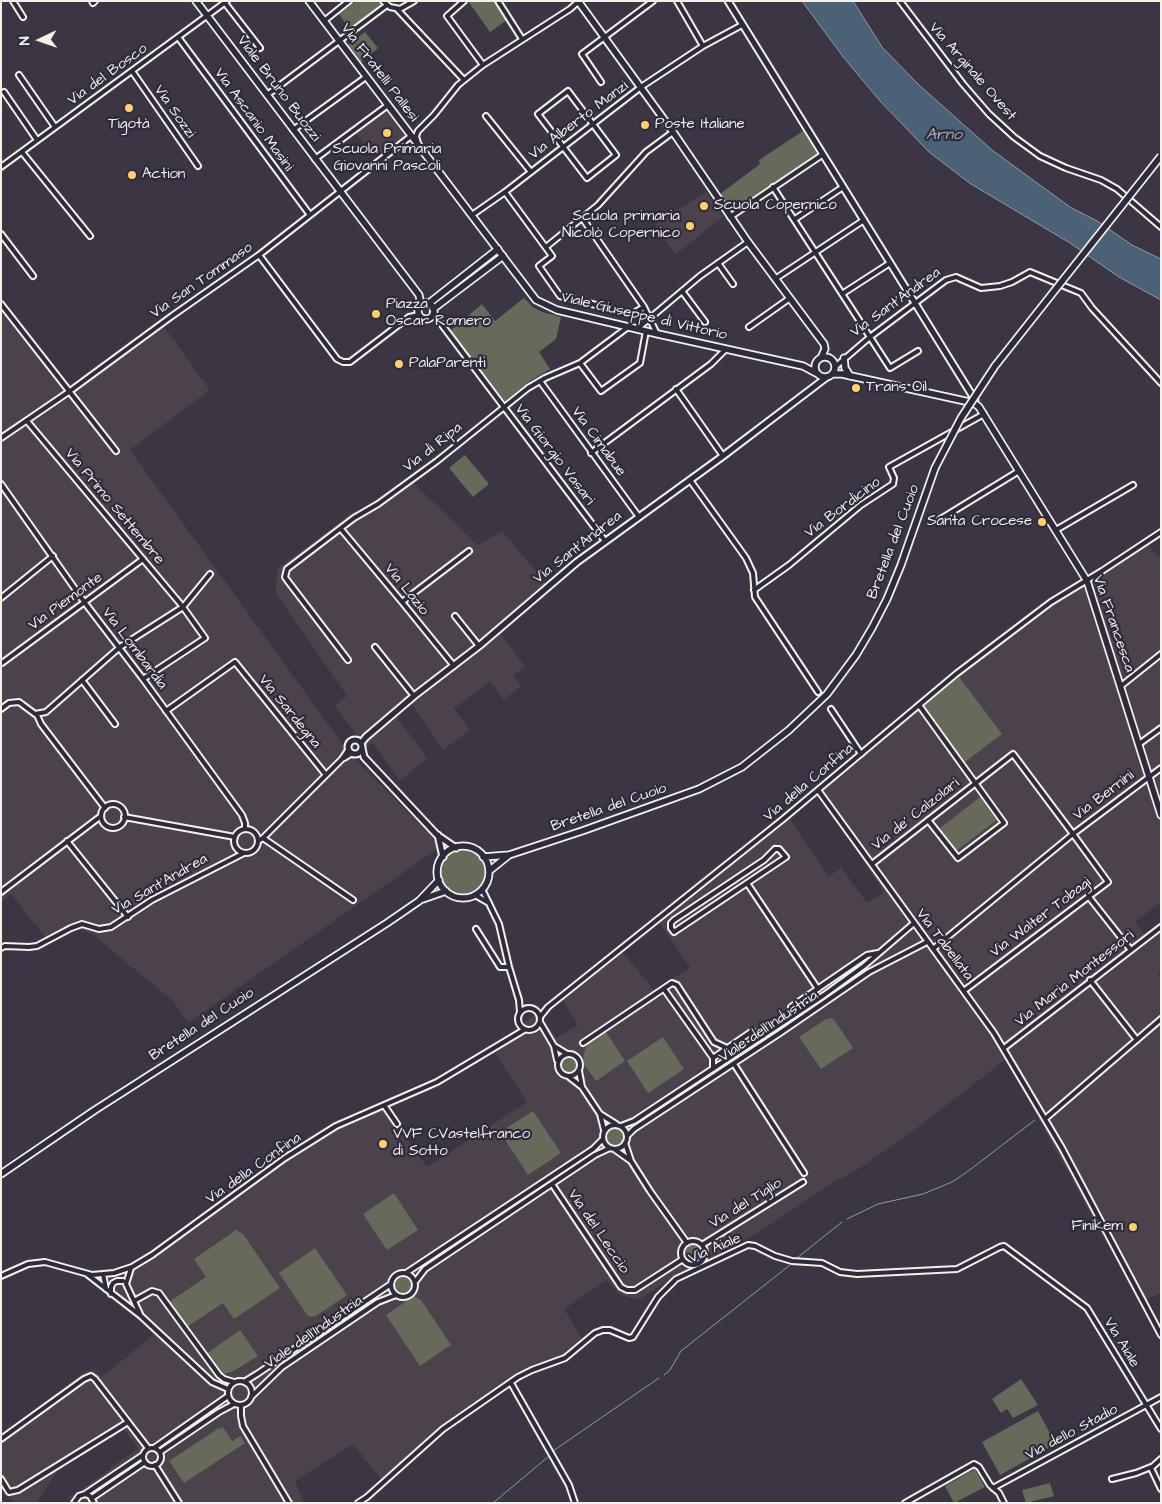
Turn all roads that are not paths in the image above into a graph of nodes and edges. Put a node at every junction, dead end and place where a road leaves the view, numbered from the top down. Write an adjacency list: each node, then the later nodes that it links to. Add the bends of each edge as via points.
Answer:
1 (13, 1): 17 (street)
2 (196, 1): 16 (main road, Viale Bruno Buozzi)
3 (309, 1): 18 (main road, Via Fratelli Pallesi)
4 (349, 1): 18 (street)
5 (414, 1): 15 (street)
6 (464, 1): 26 (street, via 447,16)
7 (498, 1): 22 (street)
8 (653, 1): 21 (street)
9 (676, 1): 24 (street)
10 (728, 1): 19 (street)
11 (900, 1): 64 (street, Via Arginale Ovest, via 963,84 1014,138 1040,156 1117,188)
12 (226, 2): 16 (street, Via del Bosco); 25 (street)
13 (579, 2): 21 (main road); 22 (street)
14 (385, 3): 15 (street); 23 (street)
15 (397, 9): 30 (street)
16 (208, 16): 20 (street, Via del Bosco); 34 (main road, Viale Bruno Buozzi)
17 (24, 17)
18 (324, 21): 23 (main road, Via Fratelli Pallesi)
19 (742, 25): 24 (street, Via Alberto Manzi); 48 (street)
20 (178, 37): 27 (street, Via del Bosco); 58 (street, Via Ascanio Masini)
21 (605, 37): 31 (street, via 582,54); 32 (main road)
22 (522, 39): 26 (street)
23 (339, 41): 29 (main road, Via Fratelli Pallesi); 34 (street)
24 (703, 46): 32 (street, Via Alberto Manzi)
25 (260, 48)
26 (483, 65): 30 (street)
27 (132, 71): 39 (street, Via del Bosco); 51 (street, Via Sozzi)
28 (19, 75): 39 (street)
29 (366, 77): 35 (main road, Via Fratelli Pallesi); 40 (street)
30 (464, 80): 41 (street)
31 (601, 82)
32 (642, 87): 37 (street, Via Alberto Manzi); 42 (main road)
33 (4, 92): 44 (street)
34 (267, 96): 40 (main road, Viale Bruno Buozzi)
35 (388, 105): 38 (main road, Via Fratelli Pallesi); 50 (street)
36 (486, 116): 53 (street, Via Alberto Manzi)
37 (593, 124): 46 (street, Via Alberto Manzi); 46 (street, via 616,155 587,178); 46 (street, via 568,91 538,114)
38 (404, 126): 41 (street); 43 (main road, Via Fratelli Pallesi)
39 (55, 127): 44 (street, Via del Bosco)
40 (294, 130): 50 (main road, Viale Bruno Buozzi)
41 (418, 130): 45 (street)
42 (673, 132): 60 (main road); 61 (street, via 646,152)
43 (411, 136): 45 (main road, Viale Giuseppe di Vittorio); 57 (street, Via San Tommaso)
44 (38, 140): 47 (street, Via del Bosco)
45 (419, 146): 59 (main road, Viale Giuseppe di Vittorio)
46 (564, 147): 53 (street, Via Alberto Manzi)
47 (22, 152): 52 (street, Via del Bosco); 66 (street)
48 (822, 155): 54 (street); 55 (street)
49 (1161, 156): 181 (main road, Bretella del Cuoio, bridge, via 995,366 961,418 935,468 887,599 856,655 827,694 789,730 742,767 699,789)
50 (315, 158): 57 (main road, Viale Bruno Buozzi)
51 (198, 166)
52 (1, 167)
53 (531, 172): 56 (street, Via Alberto Manzi)
54 (773, 187): 60 (street); 62 (street)
55 (843, 187): 62 (street); 63 (street)
56 (505, 192): 59 (street, Via Alberto Manzi); 68 (street)
57 (340, 193): 58 (street, Via San Tommaso); 82 (main road, Viale Bruno Buozzi)
58 (310, 215): 71 (street, Via San Tommaso)
59 (472, 215): 69 (main road, Viale Giuseppe di Vittorio)
60 (730, 217): 67 (main road)
61 (583, 218): 68 (street); 84 (street)
62 (795, 219): 70 (street)
63 (864, 220): 70 (street); 74 (street)
64 (1161, 227)
65 (1, 234): 75 (street)
66 (90, 236)
67 (748, 242): 73 (street); 76 (main road)
68 (546, 247): 84 (street, via 552,256 539,266 560,296 632,314)
69 (498, 249): 72 (main road, Viale Giuseppe di Vittorio); 82 (main road)
70 (816, 252): 76 (street); 79 (street)
71 (259, 255): 86 (street, via 337,359 343,362 350,362 409,318); 108 (street, Via San Tommaso)
72 (503, 256): 85 (main road); 89 (main road, Viale Giuseppe di Vittorio, via 542,304)
73 (718, 263): 77 (street); 78 (street)
74 (890, 264): 79 (street); 81 (street)
75 (33, 276)
76 (775, 279): 80 (main road)
77 (734, 284)
78 (682, 291): 87 (street); 88 (street)
79 (842, 294): 94 (street)
80 (790, 298): 90 (street); 97 (main road, via 824,346)
81 (915, 302): 94 (street, Via Sant'Andrea); 105 (street, Via Sant'Andrea, via 951,277 981,288 1000,286 1034,273 1081,293); 109 (street)
82 (424, 304): 85 (main road, Viale Bruno Buozzi); 86 (main road, via 418,308)
83 (2, 306): 108 (street)
84 (644, 307): 87 (street)
85 (433, 313): 86 (main road, via 425,319); 110 (street, Via Giorgio Vasari)
86 (419, 315)
87 (651, 319): 91 (street); 93 (street)
88 (705, 322)
89 (629, 327): 91 (main road, Viale Giuseppe di Vittorio); 99 (street, Via di Ripa)
90 (749, 327)
91 (638, 329): 92 (main road, Viale Giuseppe di Vittorio)
92 (646, 331): 93 (main road, Viale Giuseppe di Vittorio); 99 (street, via 640,363 601,391)
93 (658, 334): 95 (main road, Viale Giuseppe di Vittorio)
94 (870, 337): 96 (street, via 890,368); 98 (street, Via Sant'Andrea)
95 (726, 349): 100 (main road, Viale Giuseppe di Vittorio); 107 (street)
96 (918, 351)
97 (819, 360): 100 (main road, Viale Giuseppe di Vittorio); 101 (main road, via 829,358); 102 (main road)
98 (842, 360): 101 (street, Via Sant'Andrea); 103 (main road)
99 (580, 363): 104 (street, Via di Ripa)
100 (803, 366): 102 (main road, Viale Giuseppe di Vittorio)
101 (832, 370): 102 (main road, Viale Giuseppe di Vittorio); 103 (main road); 106 (street, Via Sant'Andrea)
102 (818, 374): 106 (street, Via Sant'Andrea)
103 (850, 376): 109 (main road)
104 (540, 380): 110 (street, Via di Ripa); 115 (street, Via Cimabue)
105 (1161, 383)
106 (812, 387): 116 (street, Via Sant'Andrea)
107 (676, 390): 115 (street); 116 (street)
108 (70, 392): 112 (street, Via San Tommaso); 114 (street)
109 (977, 404): 111 (main road, Via Francesca)
110 (504, 407): 123 (street, Via di Ripa, via 437,461); 126 (street, Via Giorgio Vasari)
111 (984, 414): 117 (main road, Via Francesca); 132 (street, Via Bordicino, via 889,467 893,484 861,505)
112 (26, 421): 113 (street, Via San Tommaso); 129 (street, Via Primo Settembre)
113 (1, 438)
114 (116, 451)
115 (592, 453): 121 (street, Via Cimabue)
116 (723, 456): 118 (street, Via Sant'Andrea)
117 (1019, 471): 122 (street); 124 (main road, Via Francesca)
118 (690, 480): 121 (street, Via Sant'Andrea); 132 (street, via 746,558 753,573)
119 (1, 484): 128 (street, Via Lombardia)
120 (1133, 485): 124 (street)
121 (639, 517): 126 (street, Via Sant'Andrea)
122 (940, 520)
123 (341, 529): 134 (street, Via Lazio); 142 (street, Via di Ripa, via 286,569 285,576)
124 (1056, 530): 131 (main road, Via Francesca)
125 (1161, 532): 131 (street, Via della Confina)
126 (605, 541): 138 (street, Via Sant'Andrea)
127 (469, 551): 134 (street)
128 (53, 556): 133 (street); 135 (street, Via Lombardia)
129 (143, 560): 135 (street, Via Piemonte); 136 (street, Via Primo Settembre)
130 (210, 574): 136 (street)
131 (1087, 580): 147 (main road, Via Francesca); 150 (street, Via della Confina, via 1051,602)
132 (754, 590): 148 (street, via 755,597)
133 (1, 598)
134 (402, 602): 144 (street, Via Lazio)
135 (85, 603): 139 (street, Via Lombardia); 143 (street, Via Piemonte)
136 (183, 608): 139 (street); 145 (street, Via Primo Settembre, via 204,638)
137 (455, 616): 138 (street)
138 (479, 646): 144 (street, Via Sant'Andrea)
139 (120, 647): 145 (street, Via Lombardia); 146 (street)
140 (375, 647): 149 (street)
141 (1161, 654): 147 (street)
142 (348, 660)
143 (2, 663)
144 (454, 666): 149 (street, Via Sant'Andrea)
145 (143, 679): 153 (street, Via Lombardia)
146 (82, 680): 154 (street, via 46,712); 155 (street)
147 (1120, 686): 158 (main road, Via Francesca)
148 (818, 692)
149 (414, 696): 157 (street, Via Sant'Andrea)
150 (919, 706): 160 (street, Via della Confina); 165 (street)
151 (1, 709): 154 (street, via 9,703 19,702)
152 (831, 709): 160 (street)
153 (166, 711): 163 (street, Via Sardegna, via 235,662); 172 (street, Via Lombardia, via 242,815)
154 (38, 714): 167 (street, via 41,724)
155 (115, 724)
156 (1161, 728): 158 (street)
157 (360, 744): 159 (street, via 360,752); 159 (street, via 353,740 349,743); 161 (street)
158 (1139, 744): 164 (main road, Via Francesca)
159 (351, 752): 161 (street); 163 (street, Via Sant'Andrea)
160 (861, 754): 166 (street, Via della Confina)
161 (364, 757): 174 (street)
162 (1161, 768): 164 (street, Via Bernini)
163 (326, 775): 176 (street, Via Sant'Andrea)
164 (1148, 776): 168 (main road, Via Francesca); 173 (street, Via Bernini)
165 (975, 783): 171 (street, Via de’ Calzolari); 171 (street, via 1004,823 966,853 958,858); 173 (street, Via de’ Calzolari, via 1013,754)
166 (818, 790): 184 (street, Via Tabellata); 211 (street, Via della Confina)
167 (105, 808): 169 (street); 170 (street, via 116,805)
168 (1161, 815)
169 (101, 816): 170 (street, via 105,825 111,828 119,826); 177 (street)
170 (124, 817): 175 (street)
171 (928, 820): 184 (street, Via de’ Calzolari)
172 (245, 829): 175 (street); 178 (street, via 254,833)
173 (1072, 834): 192 (street, Via Walter Tobagi, via 1108,882); 202 (street, Via Bernini)
174 (437, 835): 179 (street); 182 (street)
175 (235, 837): 180 (street, via 236,848)
176 (263, 838): 178 (street, Via Sant'Andrea); 193 (street)
177 (67, 841): 190 (street); 196 (street)
178 (258, 841): 180 (street, Via Sant'Andrea, via 254,850)
179 (456, 848): 182 (main road); 183 (main road, Bretella del Cuoio, via 469,847)
180 (244, 853): 196 (street, Via Sant'Andrea, via 152,900)
181 (509, 855): 183 (main road, Bretella del Cuoio); 185 (main road, Bretella del Cuoio)
182 (443, 857): 186 (main road, via 438,868)
183 (484, 857): 185 (main road)
184 (872, 864): 197 (street, Via Tabellata)
185 (489, 871): 188 (main road)
186 (439, 880): 189 (main road); 194 (main road, Bretella del Cuoio)
187 (747, 883): 187 (street, via 786,857 783,852 775,849 764,860 674,920 671,928 674,932); 208 (street)
188 (482, 889): 191 (main road); 195 (street)
189 (446, 891): 191 (main road, via 458,897); 194 (main road, Bretella del Cuoio)
190 (1, 892)
191 (475, 895): 195 (street)
192 (1090, 897): 203 (street); 209 (street, Via Walter Tobagi)
193 (352, 900)
194 (419, 900): 250 (main road, Bretella del Cuoio)
195 (489, 904): 205 (street, via 499,924)
196 (128, 917): 201 (street, Via Sant'Andrea, via 100,929 82,924 37,946)
197 (914, 923): 200 (street, Via Tabellata); 204 (street, Viale dell'Industria)
198 (1161, 927): 203 (street, Via Maria Montessori)
199 (476, 929): 205 (street, via 500,967)
200 (927, 942): 202 (street, Via Tabellata); 232 (street, Viale dell'Industria, via 869,972)
201 (1, 948)
202 (933, 950): 209 (street, Via Tabellata)
203 (1130, 950): 206 (street, Via Maria Montessori)
204 (880, 953): 208 (street, via 867,955); 215 (street, Viale dell'Industria)
205 (509, 967): 210 (street)
206 (1090, 980): 224 (street); 228 (street, Via Maria Montessori)
207 (664, 988): 225 (street); 227 (street, via 676,984 712,1039); 230 (street)
208 (818, 989): 215 (street, via 791,1008)
209 (964, 990): 228 (street, Via Tabellata)
210 (519, 1000): 212 (street); 214 (street)
211 (548, 1007): 213 (street, Via della Confina); 216 (street, Via della Confina)
212 (527, 1008): 213 (street); 214 (street)
213 (536, 1011): 216 (street)
214 (520, 1012): 218 (street)
215 (793, 1016): 223 (street, Viale dell'Industria)
216 (540, 1019): 220 (street, Via della Confina); 221 (street)
217 (1161, 1019): 224 (street)
218 (518, 1022): 219 (street); 222 (street)
219 (524, 1030): 220 (street, Via della Confina); 222 (street, Via della Confina)
220 (533, 1030): 221 (street)
221 (545, 1033): 226 (street)
222 (514, 1034): 237 (street, Via della Confina, via 437,1082)
223 (764, 1036): 227 (street, via 751,1032); 233 (street, Viale dell'Industria)
224 (1137, 1040): 239 (street)
225 (582, 1043)
226 (554, 1046): 229 (street); 231 (street)
227 (727, 1048): 230 (street)
228 (1004, 1048): 239 (street, Via Tabellata)
229 (567, 1054): 231 (street); 234 (street, via 578,1059)
230 (713, 1058): 233 (street)
231 (557, 1063): 235 (street, via 560,1073)
232 (734, 1064): 244 (street, Viale dell'Industria); 249 (street)
233 (713, 1069): 242 (street, Viale dell'Industria, via 634,1121)
234 (579, 1071): 235 (street); 236 (street)
235 (568, 1076): 236 (street)
236 (582, 1087): 238 (street)
237 (384, 1105): 240 (street); 256 (street, Via della Confina, via 336,1126 285,1158)
238 (600, 1114): 241 (street); 243 (street)
239 (1046, 1118): 271 (street, Via Tabellata)
240 (397, 1124)
241 (616, 1124): 242 (street); 243 (street)
242 (621, 1126): 244 (street)
243 (604, 1130): 245 (street)
244 (627, 1136): 246 (street)
245 (603, 1139): 247 (street); 259 (street, Viale dell'Industria)
246 (626, 1142): 247 (street, Viale dell'Industria, via 621,1147); 248 (street)
247 (612, 1148): 248 (street); 252 (street, Viale dell'Industria, via 595,1155)
248 (631, 1161): 253 (street)
249 (804, 1173)
250 (1, 1174)
251 (803, 1182): 254 (street, Via del Tiglio)
252 (552, 1184): 263 (street, Viale dell'Industria, via 425,1269); 266 (street, Via del Leccio, via 621,1286)
253 (687, 1243): 254 (street, Via del Tiglio); 255 (street, via 682,1251)
254 (702, 1245): 255 (street, Via del Tiglio, via 704,1254 700,1262 691,1264)
255 (683, 1259): 266 (street, Via del Tiglio, via 634,1290)
256 (132, 1267): 258 (street, Via della Confina); 262 (street)
257 (86, 1273): 260 (street, Via della Confina); 261 (street, Via della Confina, via 45,1262 28,1264); 265 (street)
258 (114, 1273): 260 (street, Via della Confina); 262 (street)
259 (406, 1273): 263 (street); 264 (street, Viale dell'Industria, via 395,1276)
260 (103, 1274): 265 (street)
261 (1, 1276)
262 (125, 1282): 267 (street, via 118,1280 113,1283 110,1287); 269 (street)
263 (415, 1282): 268 (street, Viale dell'Industria, via 410,1295)
264 (391, 1284): 268 (street); 273 (street, Viale dell'Industria)
265 (106, 1290): 267 (street)
266 (627, 1290)
267 (112, 1294): 270 (street)
268 (396, 1295): 277 (street, Viale dell'Industria, via 382,1300 282,1367)
269 (134, 1301): 270 (street); 272 (street, via 152,1291 159,1294 219,1375)
270 (140, 1316): 275 (street, via 212,1382)
271 (1161, 1335)
272 (234, 1382): 273 (street); 275 (street)
273 (244, 1382): 277 (street, via 250,1386)
274 (510, 1382): 281 (street, Via Aiale, via 565,1358 602,1330 633,1337 658,1297 676,1279 743,1246 755,1246 792,1261 822,1263 840,1272 857,1274 957,1269 1004,1246 1087,1308); 302 (street, Via Aiale, via 443,1430); 303 (street, via 569,1486)
275 (228, 1390): 276 (street)
276 (228, 1396): 279 (street); 286 (street)
277 (251, 1397): 280 (street, Viale dell'Industria, via 248,1403)
278 (1161, 1397): 281 (street, Via dello Stadio)
279 (234, 1404): 280 (street); 287 (street)
280 (241, 1405): 301 (street, via 243,1426)
281 (1146, 1406): 283 (street, Via Aiale); 295 (street, Via dello Stadio)
282 (128, 1422): 284 (street, via 91,1376); 285 (street); 294 (street, via 18,1490 9,1492)
283 (1161, 1429)
284 (1, 1439)
285 (148, 1448): 286 (street); 288 (street)
286 (154, 1448): 287 (street)
287 (160, 1452): 291 (street, via 160,1460)
288 (143, 1455): 290 (street); 297 (street)
289 (1161, 1459): 292 (street)
290 (145, 1462): 291 (street); 298 (street)
291 (155, 1465): 300 (street)
292 (1151, 1467): 293 (street); 296 (street)
293 (1112, 1479)
294 (1, 1480)
295 (993, 1488): 304 (street, via 974,1464); 305 (street)
296 (1161, 1489)
297 (85, 1494): 298 (street); 299 (street)
298 (93, 1500)
299 (74, 1503)
300 (179, 1503)
301 (289, 1503)
302 (358, 1503)
303 (575, 1503)
304 (904, 1503)
305 (1004, 1503)

